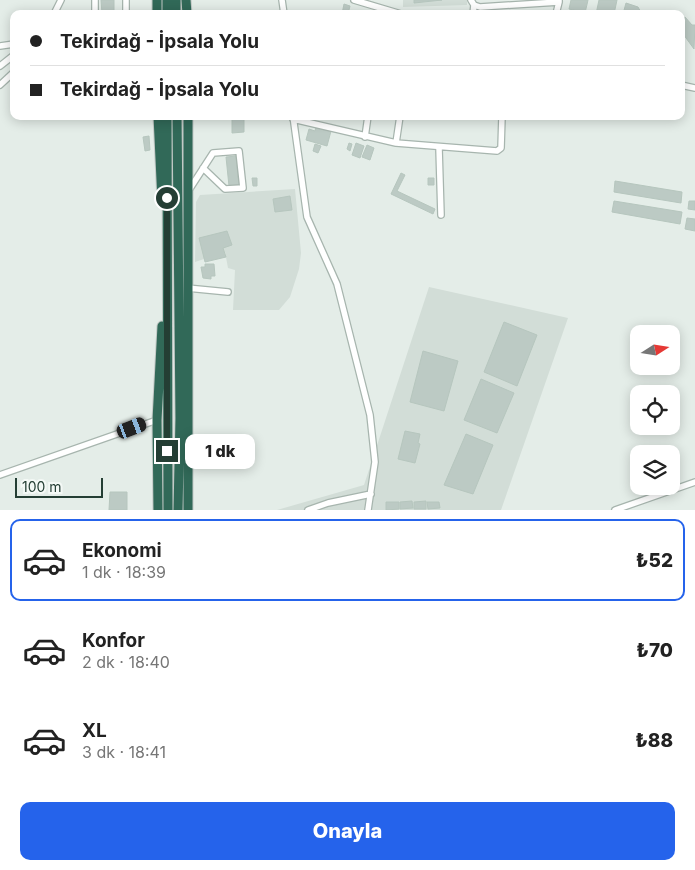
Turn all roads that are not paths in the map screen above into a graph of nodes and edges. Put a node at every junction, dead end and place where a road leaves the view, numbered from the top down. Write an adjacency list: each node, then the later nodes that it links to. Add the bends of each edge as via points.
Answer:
1 (354, 0): 4 (street)
2 (559, 1): 3 (street, via 480,7)
3 (473, 3)
4 (380, 10)
5 (10, 58): 6 (street)
6 (0, 66)
7 (10, 76): 8 (street)
8 (0, 85)
9 (158, 120): 25 (highway)
10 (167, 120): 25 (highway)
11 (177, 120): 26 (highway)
12 (187, 120): 26 (highway)
13 (187, 120): 23 (highway)
14 (293, 120): 33 (street, via 307,217 337,284 366,395 374,448)
15 (301, 120): 19 (street)
16 (367, 120): 19 (street)
17 (399, 120): 20 (street)
18 (502, 120): 21 (street, via 502,143 497,152)
19 (365, 137): 20 (street)
20 (396, 143): 21 (street)
21 (439, 148): 24 (street)
22 (204, 168): 22 (street, via 213,154 239,151 243,188 225,189); 23 (street)
23 (187, 194): 27 (highway)
24 (441, 214)
25 (167, 280): 29 (highway)
26 (179, 281): 37 (highway)
27 (187, 288): 28 (street); 38 (highway)
28 (228, 292)
29 (167, 304): 30 (highway, via 160,347); 36 (highway)
30 (157, 420): 31 (street); 35 (highway)
31 (0, 475)
32 (695, 482): 41 (street)
33 (371, 494): 34 (street); 40 (street)
34 (329, 507): 39 (street)
35 (158, 510)
36 (168, 510)
37 (178, 510)
38 (188, 510)
39 (308, 510)
40 (368, 510)
41 (615, 510)

